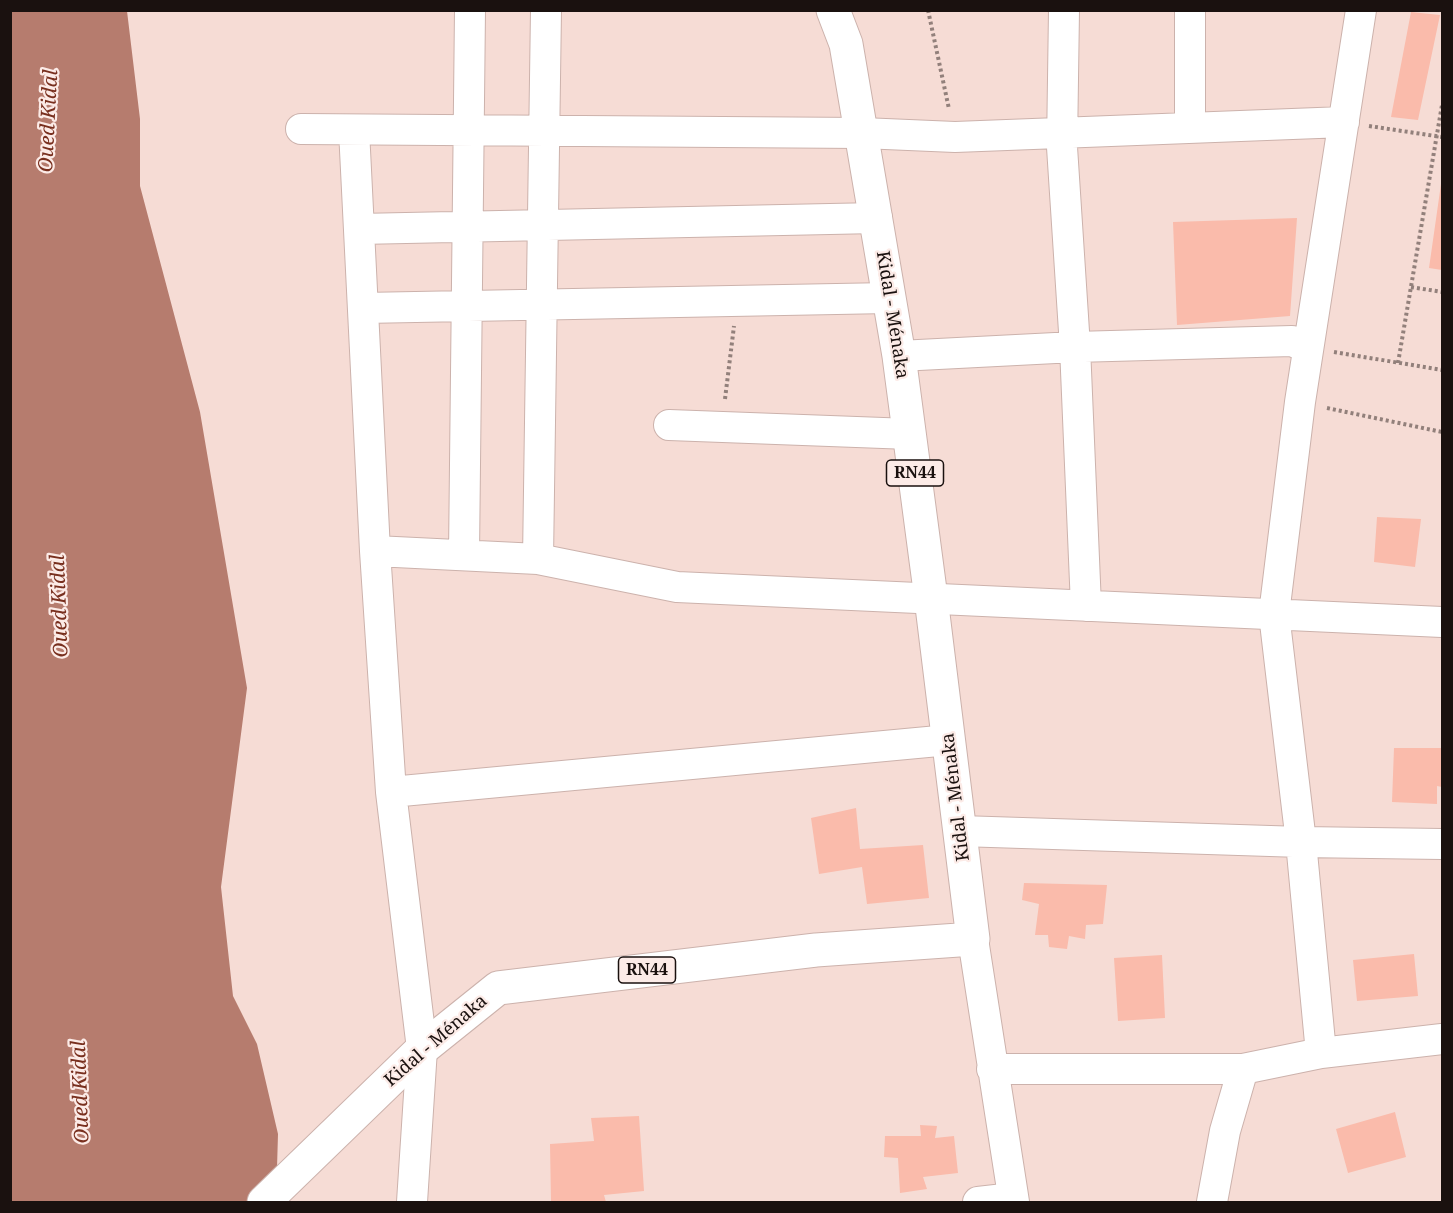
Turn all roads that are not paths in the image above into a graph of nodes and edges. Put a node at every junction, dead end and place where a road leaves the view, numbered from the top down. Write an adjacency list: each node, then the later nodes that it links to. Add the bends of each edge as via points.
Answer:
1 (470, 10): 11 (street)
2 (546, 10): 12 (street)
3 (833, 10): 14 (main road, Kidal - Ménaka / RN44, via 846,44)
4 (1064, 10): 13 (street)
5 (1190, 10): 8 (street)
6 (1361, 10): 7 (street)
7 (1344, 122): 8 (street); 24 (street)
8 (1190, 128): 13 (street)
9 (301, 129): 10 (street)
10 (354, 130): 11 (street); 18 (street)
11 (469, 130): 12 (street); 17 (street)
12 (544, 130): 14 (street); 16 (street)
13 (1064, 132): 14 (street, via 955,137); 23 (street)
14 (862, 133): 15 (main road, Kidal - Ménaka / RN44)
15 (877, 218): 16 (street); 19 (main road, Kidal - Ménaka / RN44)
16 (543, 225): 17 (street); 20 (street)
17 (468, 227): 18 (street); 21 (street)
18 (359, 229): 22 (street)
19 (889, 298): 20 (street); 25 (main road, Kidal - Ménaka / RN44)
20 (542, 304): 21 (street); 30 (street)
21 (467, 306): 22 (street); 29 (street)
22 (363, 308): 28 (street)
23 (1075, 347): 24 (street, via 1292,341); 25 (street); 32 (street)
24 (1308, 348): 33 (street)
25 (899, 356): 27 (main road, Kidal - Ménaka / RN44)
26 (669, 425): 27 (street)
27 (910, 434): 31 (main road, Kidal - Ménaka / RN44)
28 (375, 551): 29 (street); 36 (street)
29 (464, 555): 30 (street)
30 (538, 559): 31 (street, via 677,587)
31 (932, 598): 32 (street); 35 (main road, Kidal - Ménaka / RN44)
32 (1086, 606): 33 (street)
33 (1275, 614): 34 (street); 38 (street)
34 (1443, 622)
35 (949, 740): 36 (street); 37 (main road, Kidal - Ménaka / RN44)
36 (391, 792): 42 (street)
37 (960, 831): 38 (street); 40 (main road, Kidal - Ménaka / RN44)
38 (1301, 842): 39 (street); 43 (street)
39 (1443, 844)
40 (973, 939): 42 (main road, Kidal - Ménaka / RN44, via 816,950 498,988); 44 (street)
41 (1443, 1039): 43 (street)
42 (422, 1049): 47 (main road, Kidal - Ménaka / RN44); 48 (street)
43 (1321, 1053): 45 (street)
44 (992, 1069): 45 (street); 46 (street)
45 (1243, 1069): 50 (street, via 1225,1131)
46 (1014, 1200): 49 (street)
47 (264, 1203)
48 (412, 1203)
49 (978, 1203)
50 (1212, 1203)

